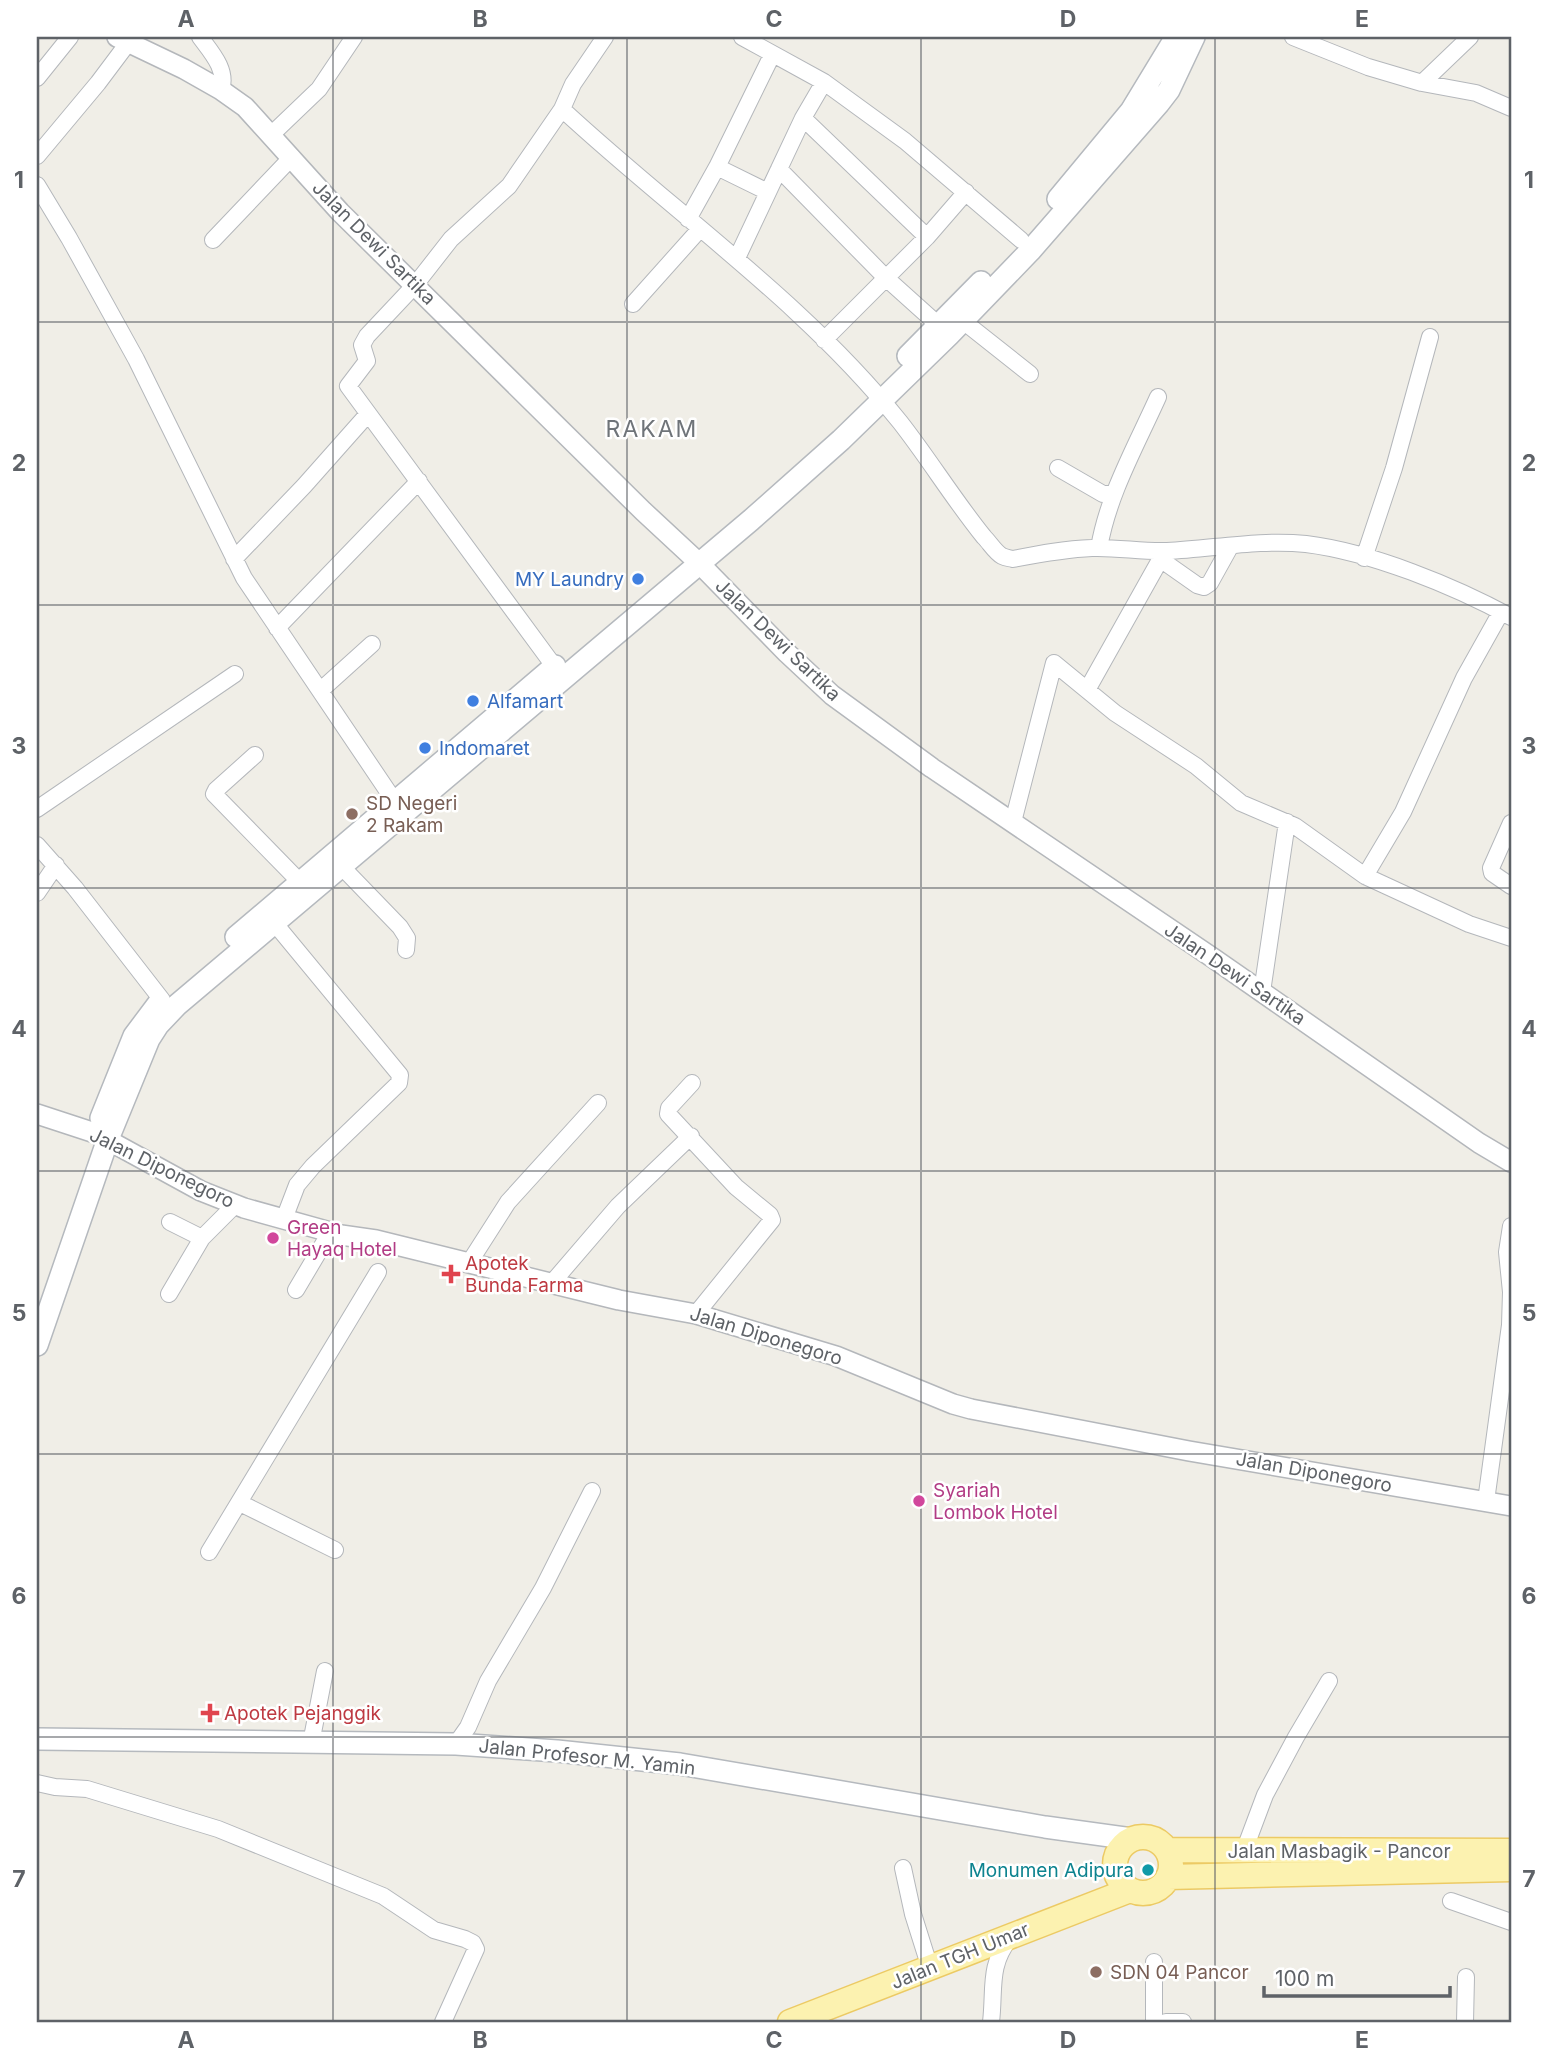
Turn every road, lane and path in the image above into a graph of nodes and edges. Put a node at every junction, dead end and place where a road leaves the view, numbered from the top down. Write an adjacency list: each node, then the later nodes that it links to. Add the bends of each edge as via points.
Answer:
1 (70, 37): 13 (street)
2 (200, 37): 16 (street, via 222,72)
3 (354, 37): 20 (street, via 319,89)
4 (605, 37): 18 (street, via 573,83)
5 (742, 37): 11 (street)
6 (1176, 37): 12 (main road)
7 (1194, 37): 12 (main road)
8 (1293, 37): 15 (street)
9 (1470, 37): 15 (street)
10 (123, 40): 16 (street, Jalan Dewi Sartika); 21 (street, via 98,83)
11 (772, 55): 14 (street); 24 (street)
12 (1173, 61): 23 (main road, via 1159,86 1131,111)
13 (37, 78)
14 (824, 82): 19 (street); 28 (street)
15 (1422, 83): 17 (street, via 1476,93)
16 (222, 90): 20 (street, Jalan Dewi Sartika)
17 (1511, 108)
18 (562, 109): 29 (street); 35 (street, via 509,186 452,239)
19 (803, 118): 25 (street); 30 (street)
20 (272, 134): 22 (street, Jalan Dewi Sartika)
21 (37, 156)
22 (292, 157): 31 (street); 35 (street, Jalan Dewi Sartika)
23 (1103, 158): 32 (main road); 37 (main road, via 1030,251)
24 (717, 167): 27 (street); 29 (street)
25 (779, 169): 27 (street); 34 (street)
26 (37, 185): 52 (street, via 136,359)
27 (768, 192): 33 (street)
28 (966, 192): 30 (street); 32 (street)
29 (694, 224): 33 (street); 36 (street)
30 (927, 237): 34 (street)
31 (213, 240)
32 (1021, 240): 37 (main road)
33 (737, 258): 39 (street)
34 (886, 278): 37 (street); 39 (street)
35 (415, 285): 43 (street, via 362,342 367,361 348,386); 50 (street, Jalan Dewi Sartika)
36 (633, 304)
37 (950, 327): 40 (street); 41 (main road)
38 (1430, 337): 51 (street)
39 (824, 340): 41 (street)
40 (1031, 374)
41 (878, 396): 48 (street, via 1002,556); 50 (main road, via 791,467)
42 (1158, 397): 46 (street)
43 (368, 415): 45 (street); 52 (street)
44 (1058, 468): 46 (street, via 1103,494)
45 (419, 481): 54 (street); 57 (street)
46 (1114, 495): 48 (street)
47 (1230, 547): 49 (street); 49 (street, via 1204,587); 51 (street, via 1306,545)
48 (1099, 548): 49 (street)
49 (1162, 555): 59 (street)
50 (694, 558): 57 (main road); 63 (street, Jalan Dewi Sartika, via 832,695)
51 (1364, 558): 53 (street, via 1472,597)
52 (234, 559): 54 (street)
53 (1506, 615): 69 (street, via 1464,678 1403,812)
54 (277, 628): 58 (street)
55 (372, 643): 58 (street)
56 (235, 674): 62 (street)
57 (550, 677): 61 (main road); 68 (main road)
58 (321, 690): 61 (street)
59 (1087, 690): 63 (street, via 1054,663); 64 (street, via 1241,803)
60 (255, 755): 70 (street, via 214,794)
61 (395, 802): 70 (main road)
62 (37, 809)
63 (1013, 822): 76 (street, Jalan Dewi Sartika)
64 (1287, 822): 69 (street); 76 (street)
65 (1511, 823): 71 (street, via 1491,871)
66 (37, 845): 67 (street)
67 (56, 864): 72 (street); 77 (street)
68 (342, 867): 73 (main road); 75 (street, via 400,927 407,938)
69 (1365, 876): 74 (street)
70 (300, 882): 73 (main road)
71 (1511, 886)
72 (37, 893)
73 (270, 918): 77 (main road); 81 (main road, via 158,1025); 85 (street, via 398,1071 400,1080 297,1185)
74 (1511, 938)
75 (406, 950)
76 (1262, 992): 83 (street, Jalan Dewi Sartika)
77 (162, 1000): 81 (main road, via 134,1036)
78 (692, 1083): 82 (street, via 667,1111)
79 (598, 1103): 90 (street, via 508,1202)
80 (37, 1114): 81 (street, Jalan Diponegoro)
81 (102, 1136): 84 (street, Jalan Diponegoro, via 201,1191); 95 (main road); 97 (main road)
82 (691, 1136): 92 (street, via 618,1206); 96 (street, via 772,1220)
83 (1511, 1162)
84 (236, 1204): 85 (street, Jalan Diponegoro); 89 (street)
85 (285, 1219): 88 (street, Jalan Diponegoro)
86 (170, 1222): 89 (street)
87 (1511, 1226): 99 (street, via 1507,1252 1510,1325)
88 (341, 1235): 90 (street, Jalan Diponegoro); 93 (street, via 326,1241)
89 (202, 1238): 94 (street)
90 (469, 1263): 92 (street, Jalan Diponegoro)
91 (378, 1272): 100 (street)
92 (551, 1284): 96 (street, Jalan Diponegoro)
93 (296, 1290)
94 (169, 1294)
95 (37, 1313)
96 (696, 1314): 99 (street, Jalan Diponegoro, via 836,1356 953,1404 989,1413)
97 (37, 1345)
98 (592, 1491): 108 (street)
99 (1486, 1501): 101 (street, Jalan Diponegoro)
100 (240, 1503): 102 (street); 103 (street)
101 (1511, 1506)
102 (335, 1550)
103 (209, 1552)
104 (325, 1671): 107 (street)
105 (1329, 1681): 112 (street, via 1265,1795)
106 (37, 1739): 107 (main road, Jalan Profesor M. Yamin)
107 (311, 1743): 108 (main road, Jalan Profesor M. Yamin)
108 (456, 1744): 110 (main road, Jalan Profesor M. Yamin, via 680,1763)
109 (37, 1783): 124 (street, via 87,1789 218,1829 357,1883 434,1930 473,1943 476,1949)
110 (1132, 1839): 111 (main road, via 1155,1840); 117 (main road, via 1119,1849 1115,1864 1118,1879)
111 (1167, 1850): 112 (main road, Jalan Masbagik - Pancor); 116 (main road)
112 (1244, 1851): 113 (main road, Jalan Masbagik - Pancor)
113 (1511, 1851)
114 (904, 1868): 122 (street)
115 (1511, 1869): 116 (main road, Jalan Masbagik - Pancor)
116 (1168, 1877): 117 (main road, via 1151,1892)
117 (1130, 1890): 120 (main road, Jalan TGH Umar)
118 (1451, 1901): 119 (street)
119 (1511, 1922)
120 (1012, 1935): 122 (main road, Jalan TGH Umar); 126 (street, via 996,1961)
121 (1154, 1962): 127 (street)
122 (930, 1968): 125 (main road, Jalan TGH Umar)
123 (1466, 1977): 130 (street)
124 (443, 2022)
125 (790, 2022)
126 (991, 2022)
127 (1154, 2022)
128 (1166, 2022): 129 (street)
129 (1182, 2022)
130 (1465, 2022)

